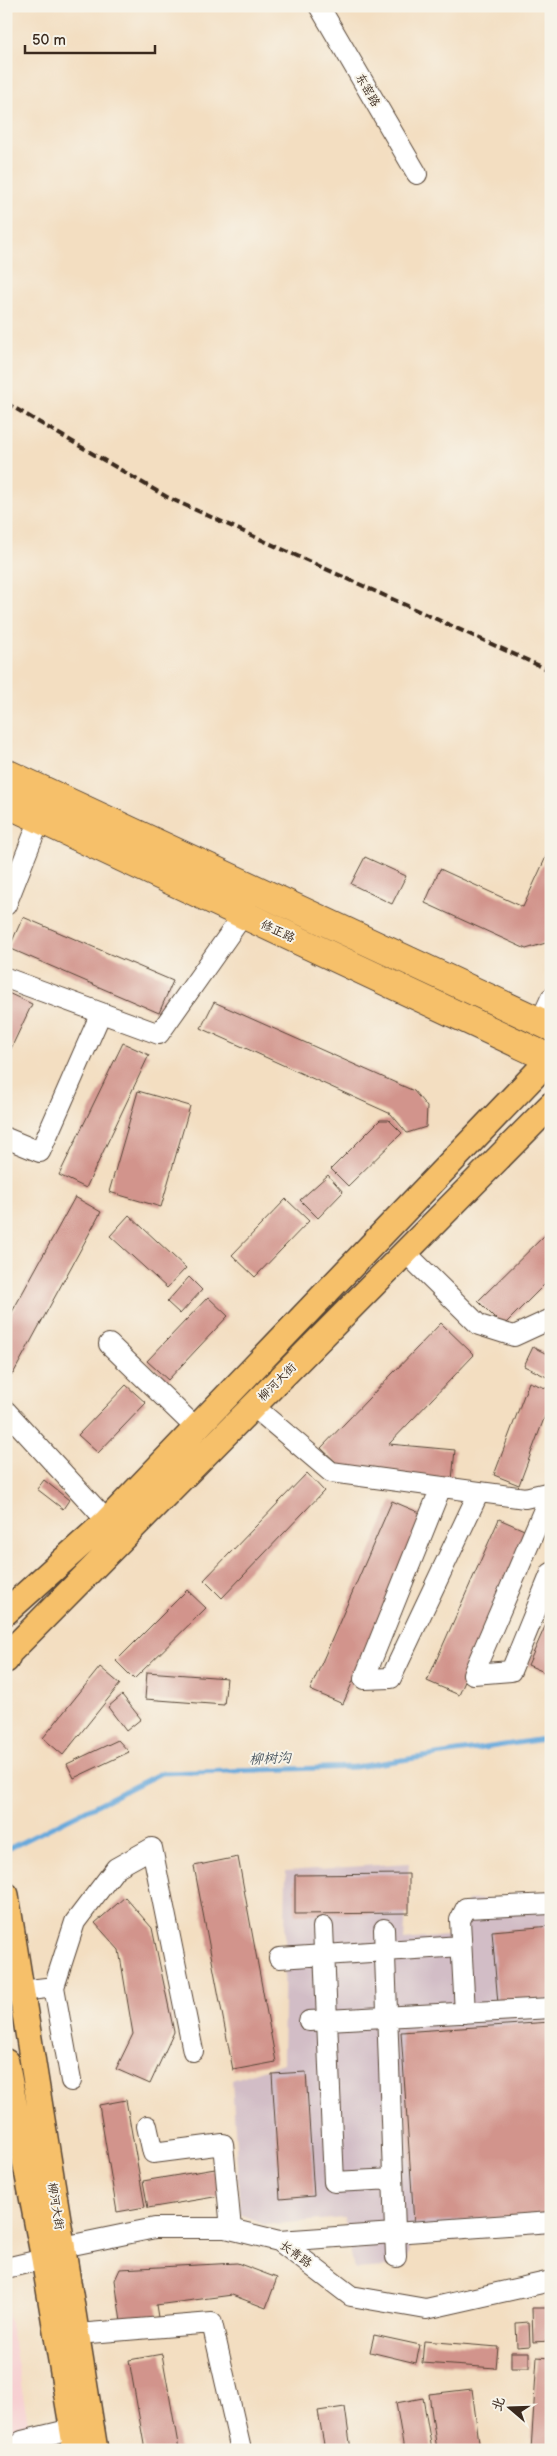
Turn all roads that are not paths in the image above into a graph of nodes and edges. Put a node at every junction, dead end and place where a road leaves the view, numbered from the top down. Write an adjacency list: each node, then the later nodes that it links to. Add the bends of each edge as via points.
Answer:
1 (319, 6): 2 (street, 东窑路)
2 (417, 174)
3 (6, 773): 10 (highway)
4 (6, 803): 5 (highway, 修正路)
5 (40, 819): 6 (street); 7 (highway, 修正路)
6 (6, 905)
7 (243, 915): 9 (street, via 159,1034); 11 (highway, 修正路)
8 (6, 978): 9 (street)
9 (101, 1013): 13 (street, via 40,1152)
10 (547, 1016)
11 (550, 1058): 19 (main road, 柳河大街)
12 (551, 1105): 14 (main road, 柳河大街)
13 (6, 1138)
14 (405, 1252): 15 (street, via 479,1324 514,1336); 17 (main road, 柳河大街)
15 (551, 1319)
16 (109, 1344): 19 (street)
17 (253, 1406): 20 (street, via 331,1472); 26 (main road, 柳河大街)
18 (6, 1411): 23 (street)
19 (196, 1429): 23 (main road, 柳河大街)
20 (441, 1487): 21 (street); 21 (street, via 364,1679 391,1678)
21 (479, 1492): 22 (street, via 525,1498)
22 (551, 1493): 24 (street, via 473,1674 511,1671)
23 (107, 1521): 25 (main road, 柳河大街)
24 (551, 1573)
25 (6, 1612)
26 (6, 1660)
27 (6, 1895): 36 (main road, 柳河大街)
28 (551, 1904): 31 (street, via 466,1908 460,1920)
29 (323, 1928): 33 (street)
30 (384, 1928): 32 (street)
31 (461, 1946): 32 (street); 38 (street)
32 (385, 1951): 33 (street); 39 (street)
33 (324, 1955): 34 (street); 40 (street)
34 (280, 1958)
35 (54, 1987): 36 (street); 41 (street, via 75,1922 116,1868 152,1848); 43 (street)
36 (22, 1991): 50 (main road, 柳河大街)
37 (551, 2008): 38 (street)
38 (465, 2012): 39 (street)
39 (387, 2017): 40 (street); 45 (street)
40 (318, 2020): 45 (street, via 334,2182)
41 (193, 2051)
42 (6, 2062): 50 (main road, 柳河大街)
43 (71, 2081)
44 (147, 2126): 47 (street, via 153,2153 222,2144)
45 (393, 2179): 48 (street)
46 (551, 2222): 48 (street)
47 (230, 2229): 49 (street, 长青路); 50 (street, 长青路, via 155,2228)
48 (395, 2233): 49 (street); 51 (street)
49 (280, 2241): 53 (street, 长青路, via 351,2296 426,2309)
50 (53, 2253): 52 (street, 长青路); 54 (main road, 柳河大街); 56 (main road, 柳河大街)
51 (396, 2257)
52 (6, 2268)
53 (551, 2281)
54 (76, 2334): 57 (main road, 柳河大街); 58 (street, via 212,2323)
55 (22, 2440): 56 (street)
56 (74, 2440)
57 (95, 2450)
58 (241, 2450)

